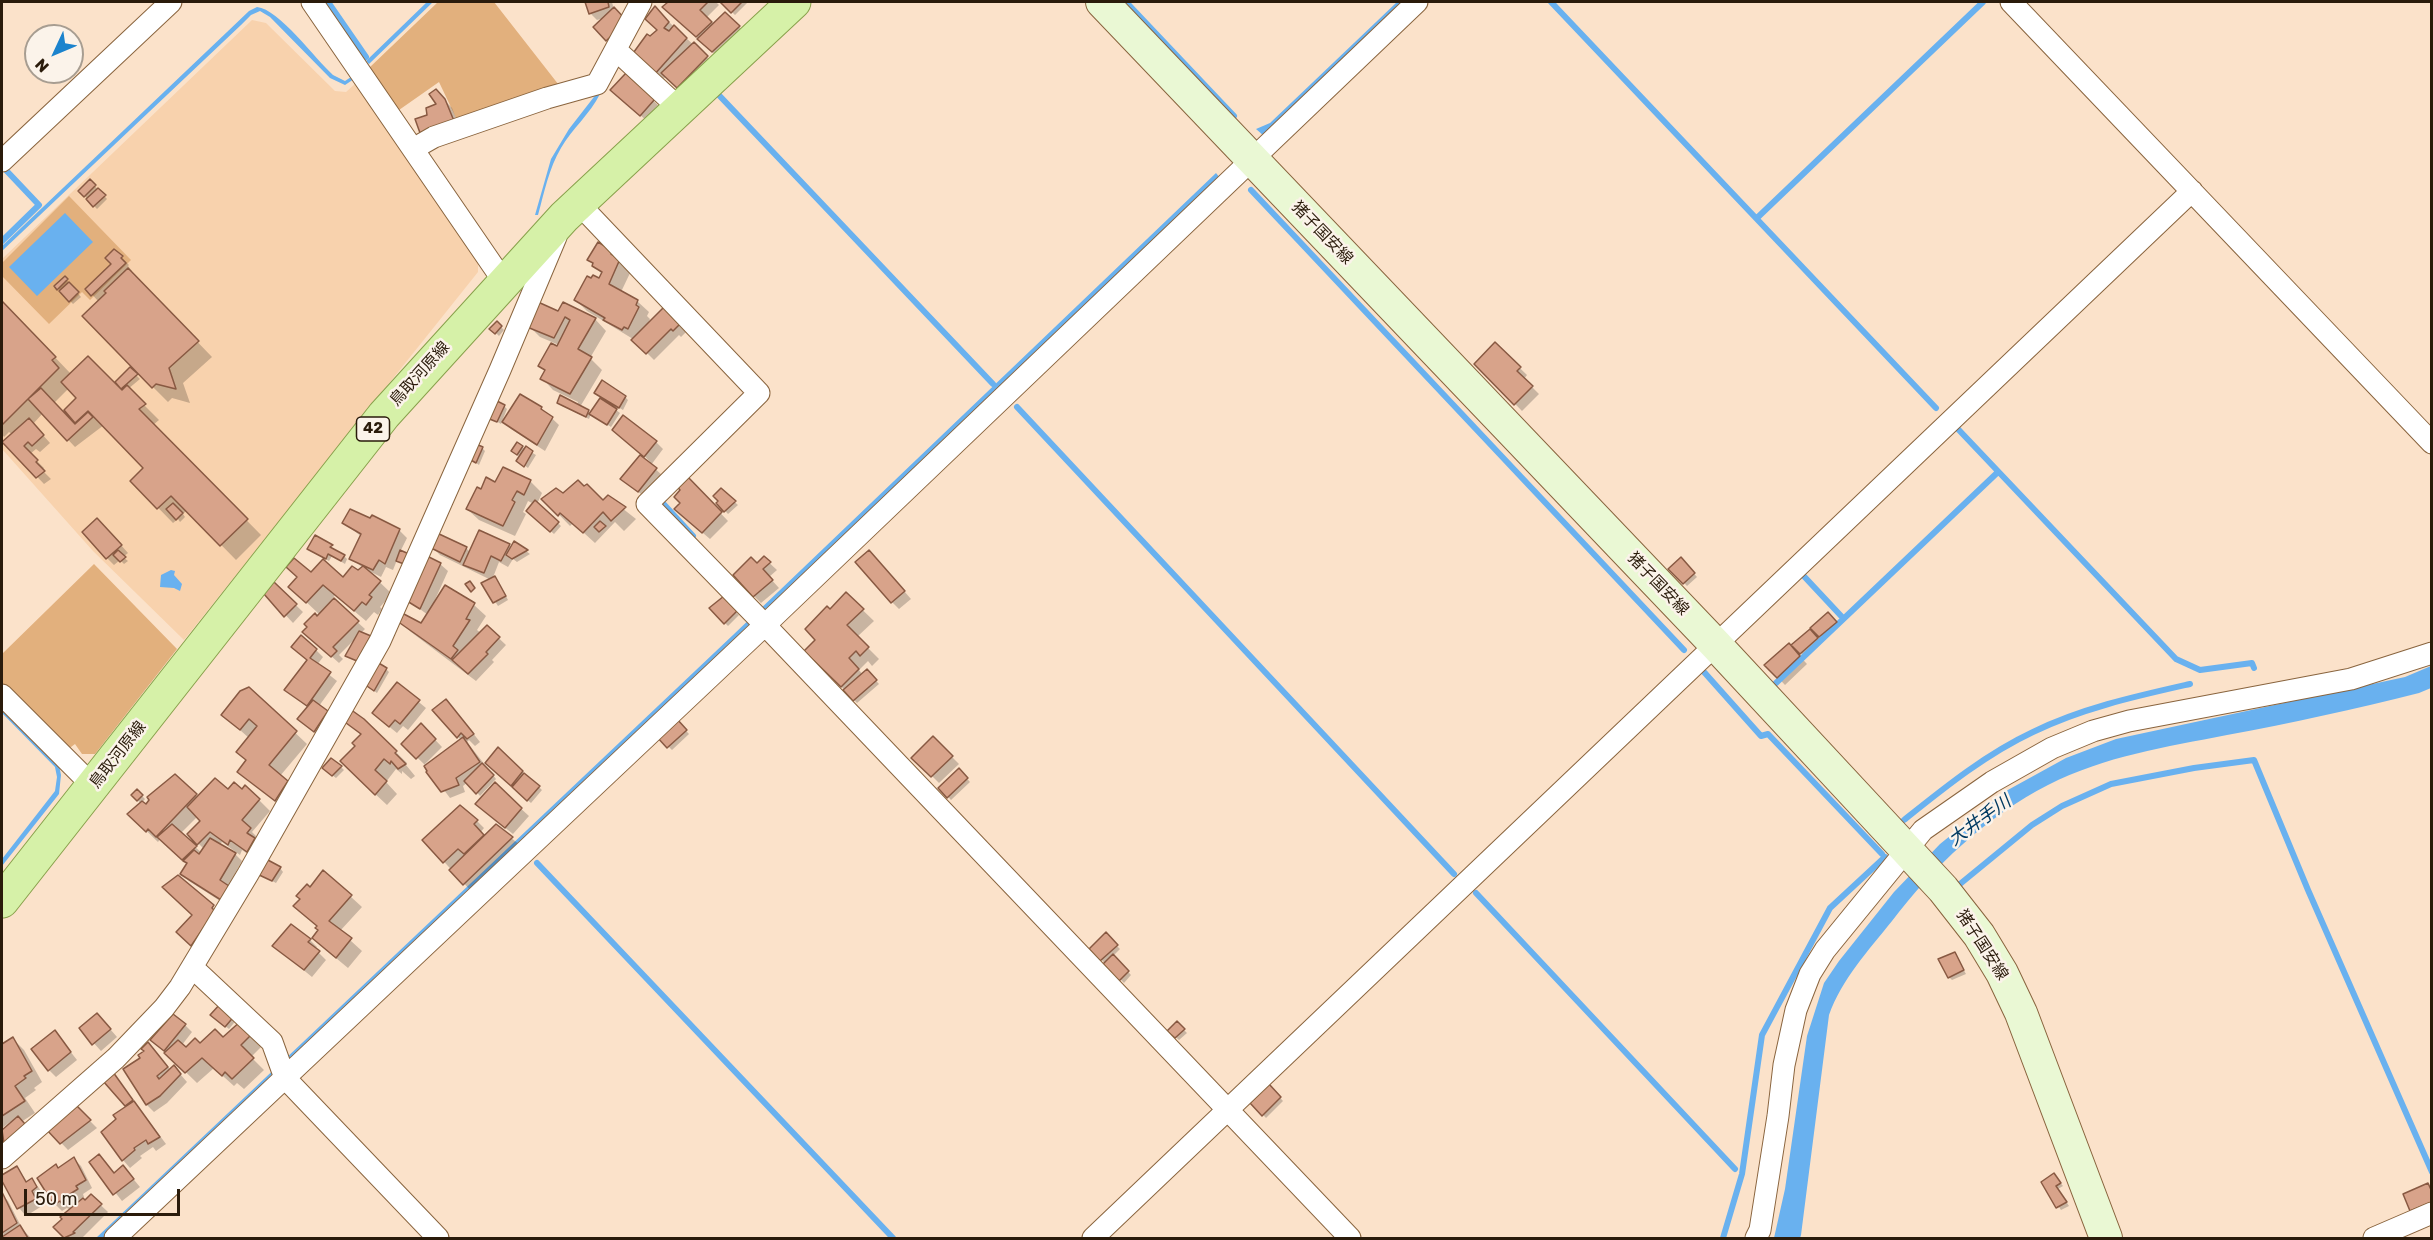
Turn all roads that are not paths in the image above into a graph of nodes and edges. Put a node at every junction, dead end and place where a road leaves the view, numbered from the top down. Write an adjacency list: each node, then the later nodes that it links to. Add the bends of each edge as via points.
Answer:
1 (171, 2): 12 (street)
2 (312, 2): 10 (street)
3 (641, 2): 8 (street)
4 (794, 2): 9 (main road, 鳥取河原線 / 42)
5 (1102, 2): 11 (main road, 猪子国安線)
6 (1417, 2): 11 (street)
7 (2011, 2): 13 (street)
8 (616, 50): 9 (street); 10 (street, via 597,84 434,137)
9 (680, 109): 14 (main road, 鳥取河原線 / 42)
10 (413, 149): 15 (street)
11 (1252, 159): 17 (street); 18 (main road, 猪子国安線)
12 (2, 160)
13 (2192, 191): 16 (street); 18 (street)
14 (571, 210): 15 (main road, 鳥取河原線 / 42); 17 (street, via 759,393 646,504); 24 (street, via 380,641)
15 (504, 282): 21 (main road, 鳥取河原線 / 42, via 384,415)
16 (2432, 443)
17 (765, 625): 25 (street); 26 (street)
18 (1716, 645): 22 (main road, 猪子国安線); 26 (street)
19 (2432, 653): 22 (street, via 2351,680 2093,731 2052,748 1992,782 1923,830)
20 (2, 695): 21 (street)
21 (93, 786): 23 (main road, 鳥取河原線 / 42)
22 (1909, 851): 33 (street, via 1825,950 1810,974 1796,1010 1784,1065); 34 (main road, 猪子国安線, via 1979,935 2002,973 2021,1013)
23 (2, 901)
24 (192, 967): 25 (street, via 272,1042); 27 (street, via 164,1008 116,1058)
25 (285, 1078): 29 (street); 30 (street)
26 (1227, 1111): 31 (street); 32 (street)
27 (2, 1158)
28 (2432, 1214): 35 (street)
29 (115, 1239)
30 (438, 1239)
31 (1093, 1239)
32 (1350, 1239)
33 (1756, 1239)
34 (2106, 1239)
35 (2374, 1239)

